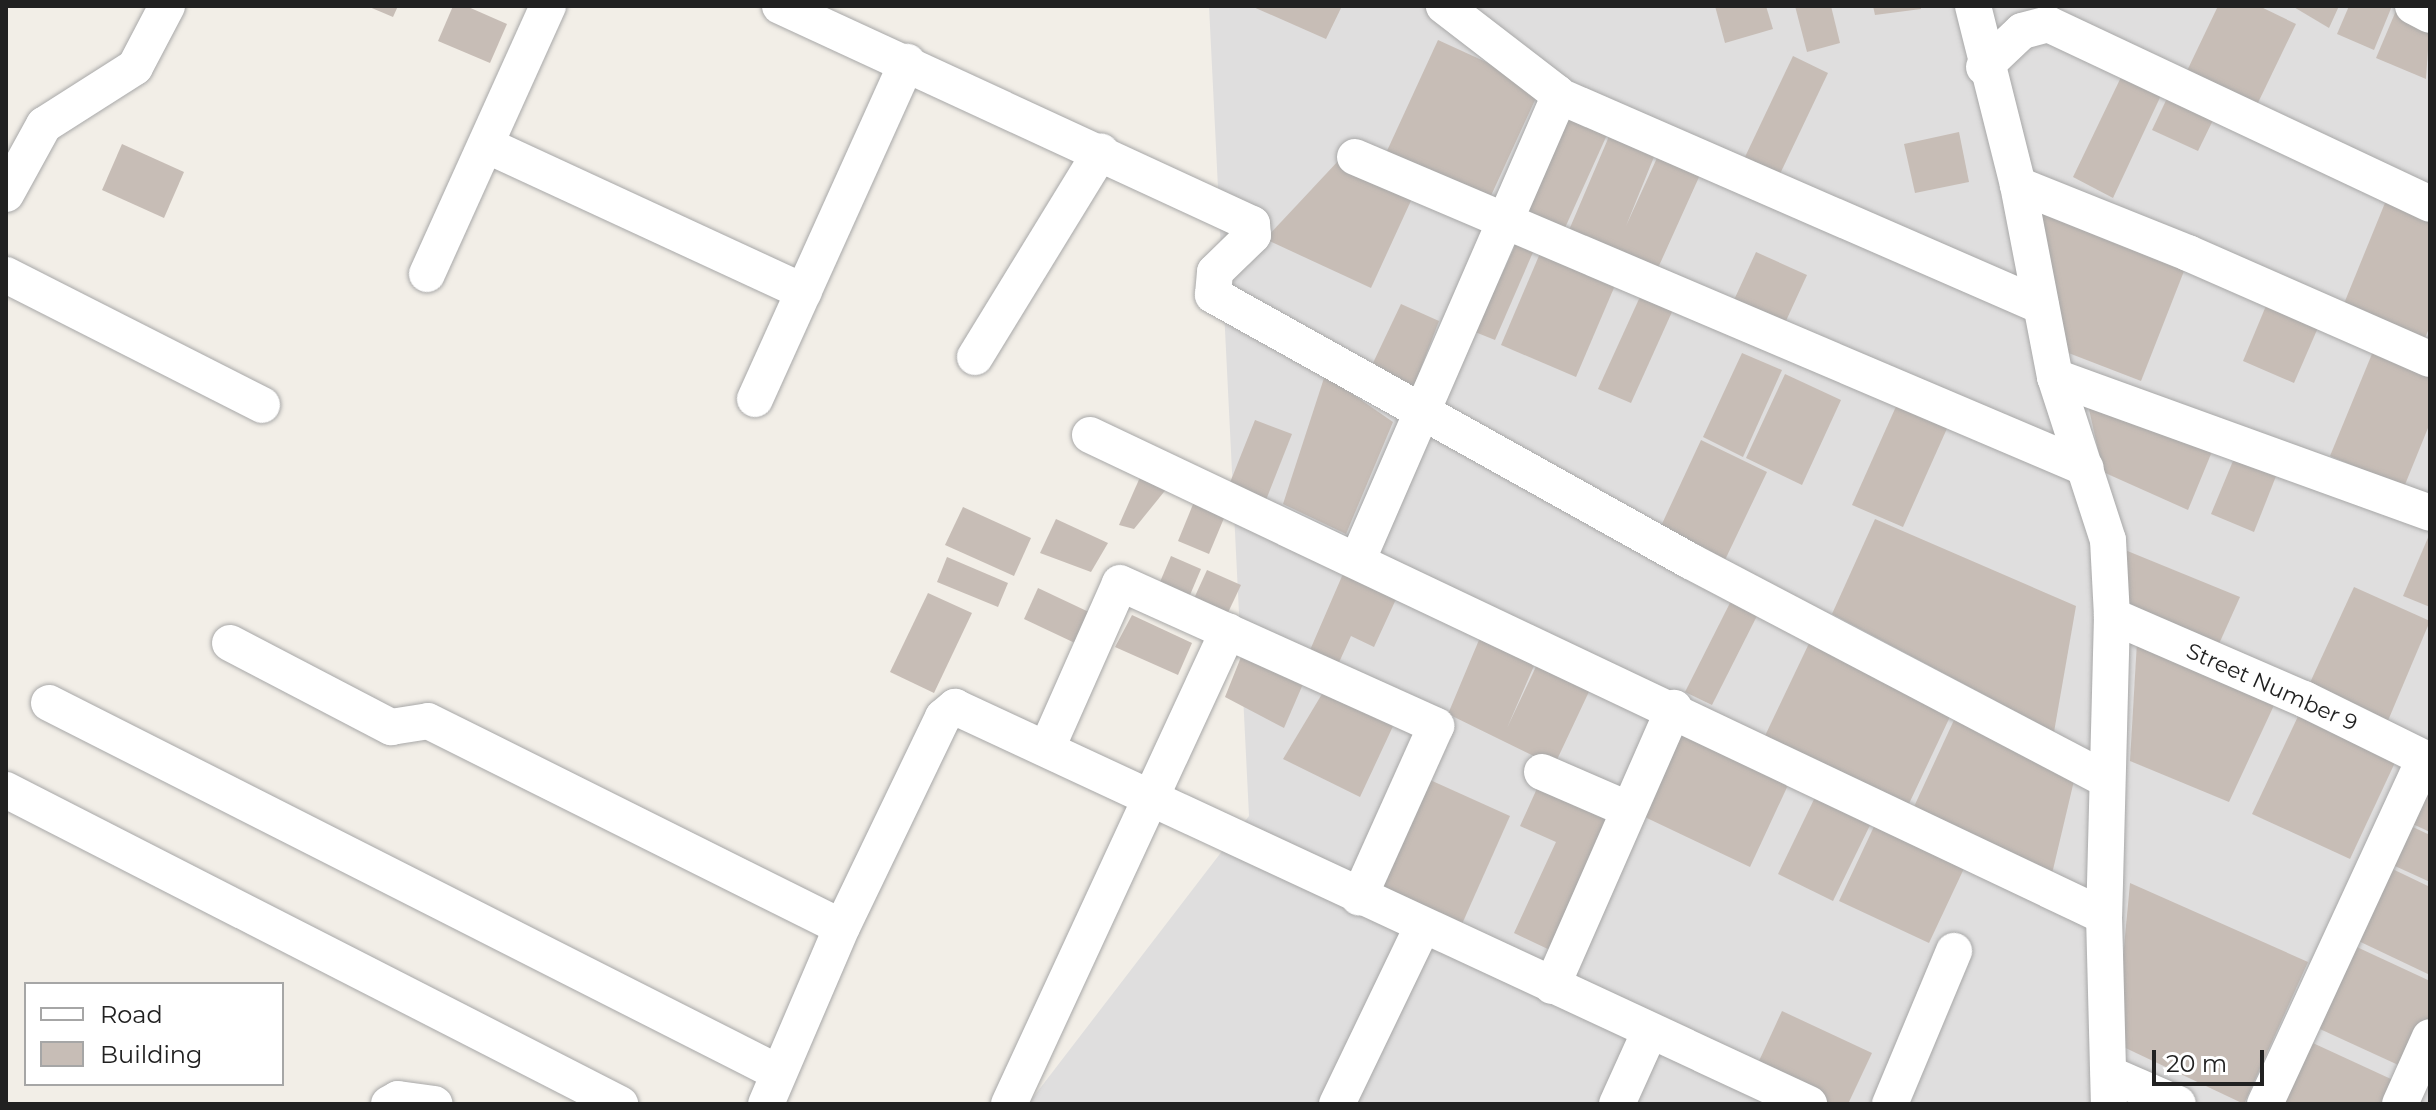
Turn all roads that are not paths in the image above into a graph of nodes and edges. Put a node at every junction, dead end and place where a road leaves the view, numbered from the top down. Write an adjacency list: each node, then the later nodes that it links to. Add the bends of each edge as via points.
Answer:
1 (167, 6): 16 (street, via 135,67 44,125)
2 (548, 6): 12 (street)
3 (780, 6): 8 (street)
4 (1444, 6): 11 (street)
5 (1973, 6): 10 (street)
6 (2413, 6): 7 (street)
7 (2430, 15)
8 (830, 16): 9 (street)
9 (907, 62): 13 (street); 21 (street)
10 (1984, 67): 15 (street); 17 (street, via 2022,31 2048,24)
11 (1557, 95): 18 (street); 22 (street)
12 (486, 145): 19 (street); 21 (street)
13 (1101, 151): 23 (street); 28 (street, via 1256,227 1215,272 1213,295)
14 (1355, 157): 18 (street)
15 (2018, 185): 22 (street); 24 (street)
16 (6, 194)
17 (2430, 204)
18 (1502, 220): 28 (street); 30 (street)
19 (427, 274)
20 (6, 275): 27 (street)
21 (804, 292): 26 (street)
22 (2041, 306): 25 (street)
23 (975, 357)
24 (2430, 359)
25 (2055, 377): 30 (street); 31 (street)
26 (755, 399)
27 (262, 405)
28 (1422, 414): 32 (street); 41 (street)
29 (1090, 435): 32 (street)
30 (2086, 468): 33 (street, via 2108,540)
31 (2430, 513)
32 (1358, 559): 37 (street)
33 (2112, 616): 39 (street, Street Number 9); 41 (street)
34 (1228, 631): 38 (street, via 1120,583); 43 (street); 45 (street, via 1436,726)
35 (230, 643): 47 (street, via 391,727 428,721)
36 (49, 703): 53 (street)
37 (1674, 708): 44 (street); 46 (street)
38 (1047, 748): 43 (street); 47 (street, via 950,707)
39 (2427, 759): 64 (street)
40 (1542, 772): 44 (street)
41 (2106, 779): 46 (street)
42 (6, 790): 57 (street)
43 (1154, 798): 45 (street); 58 (street)
44 (1627, 809): 50 (street)
45 (1359, 897): 48 (street)
46 (2104, 916): 54 (street)
47 (842, 927): 53 (street)
48 (1422, 927): 50 (street); 59 (street)
49 (1954, 951): 62 (street)
50 (1552, 986): 51 (street)
51 (1650, 1031): 60 (street); 61 (street)
52 (2430, 1037): 65 (street)
53 (772, 1089)
54 (2109, 1089): 63 (street)
55 (389, 1104): 56 (street, via 398,1099)
56 (435, 1104)
57 (620, 1104)
58 (1009, 1104)
59 (1337, 1104)
60 (1617, 1104)
61 (1809, 1104)
62 (1890, 1104)
63 (2178, 1104)
64 (2265, 1104)
65 (2400, 1104)

